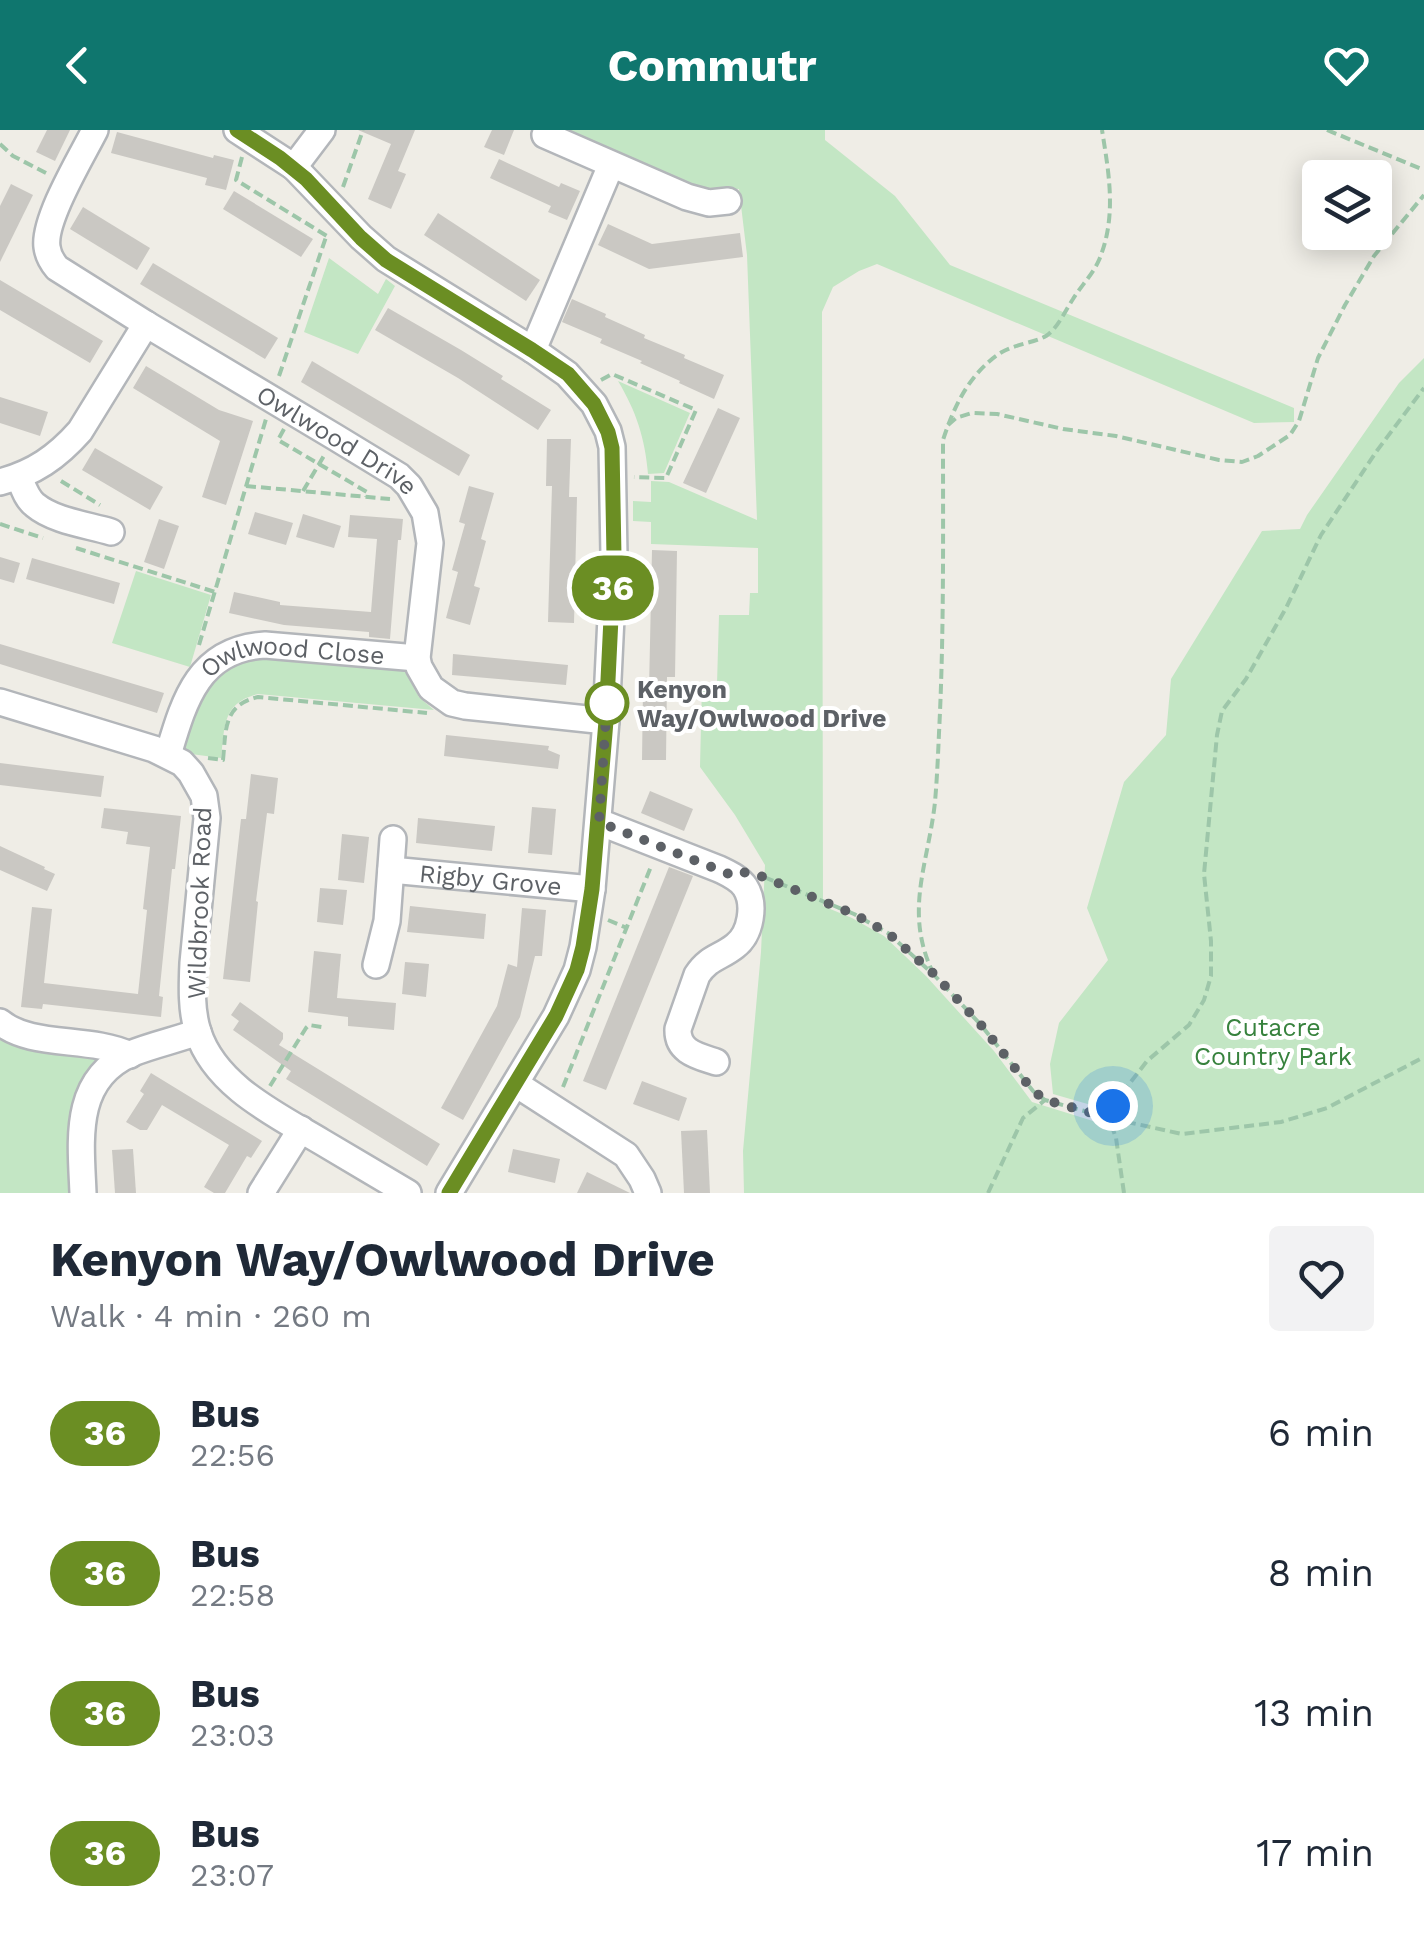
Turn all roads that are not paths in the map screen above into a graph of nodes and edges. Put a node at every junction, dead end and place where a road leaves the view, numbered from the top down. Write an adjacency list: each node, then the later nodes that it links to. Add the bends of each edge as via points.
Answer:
1 (95, 130): 8 (street, Owlwood Drive, via 50,222 50,258 67,276)
2 (322, 130): 6 (street)
3 (547, 130): 5 (street, via 545,135)
4 (242, 133): 6 (street)
5 (611, 165): 7 (street, via 698,202); 9 (street)
6 (294, 168): 9 (street, via 386,260)
7 (728, 201)
8 (146, 324): 10 (street, via 80,431 52,460); 12 (street, Owlwood Drive, via 409,486 425,513 430,543)
9 (532, 350): 14 (street, via 584,390 612,448)
10 (9, 479): 11 (street, via 54,515)
11 (111, 532)
12 (418, 658): 14 (street, via 431,688 465,706); 15 (street, Owlwood Close, via 265,646 234,651 196,681 182,709)
13 (0, 702): 15 (street)
14 (606, 721): 16 (street)
15 (175, 759): 22 (street, Wildbrook Road, via 204,796 207,818 192,974)
16 (599, 822): 19 (street); 24 (street, via 734,876 748,891 743,939 702,967 678,1029 685,1049)
17 (394, 839): 18 (street, Rigby Grove)
18 (391, 870): 19 (street, Rigby Grove); 20 (street, Rigby Grove)
19 (592, 889): 25 (street, via 572,983)
20 (376, 965)
21 (0, 1022): 23 (street, via 23,1035)
22 (198, 1032): 23 (street); 26 (street, Wildbrook Road, via 230,1080)
23 (130, 1054): 27 (street, via 104,1073 88,1098 80,1135)
24 (716, 1062)
25 (516, 1084): 30 (street); 31 (street, via 626,1155)
26 (301, 1130): 28 (street); 29 (street, Wildbrook Road)
27 (83, 1193)
28 (261, 1193)
29 (408, 1193)
30 (449, 1193)
31 (648, 1193)

